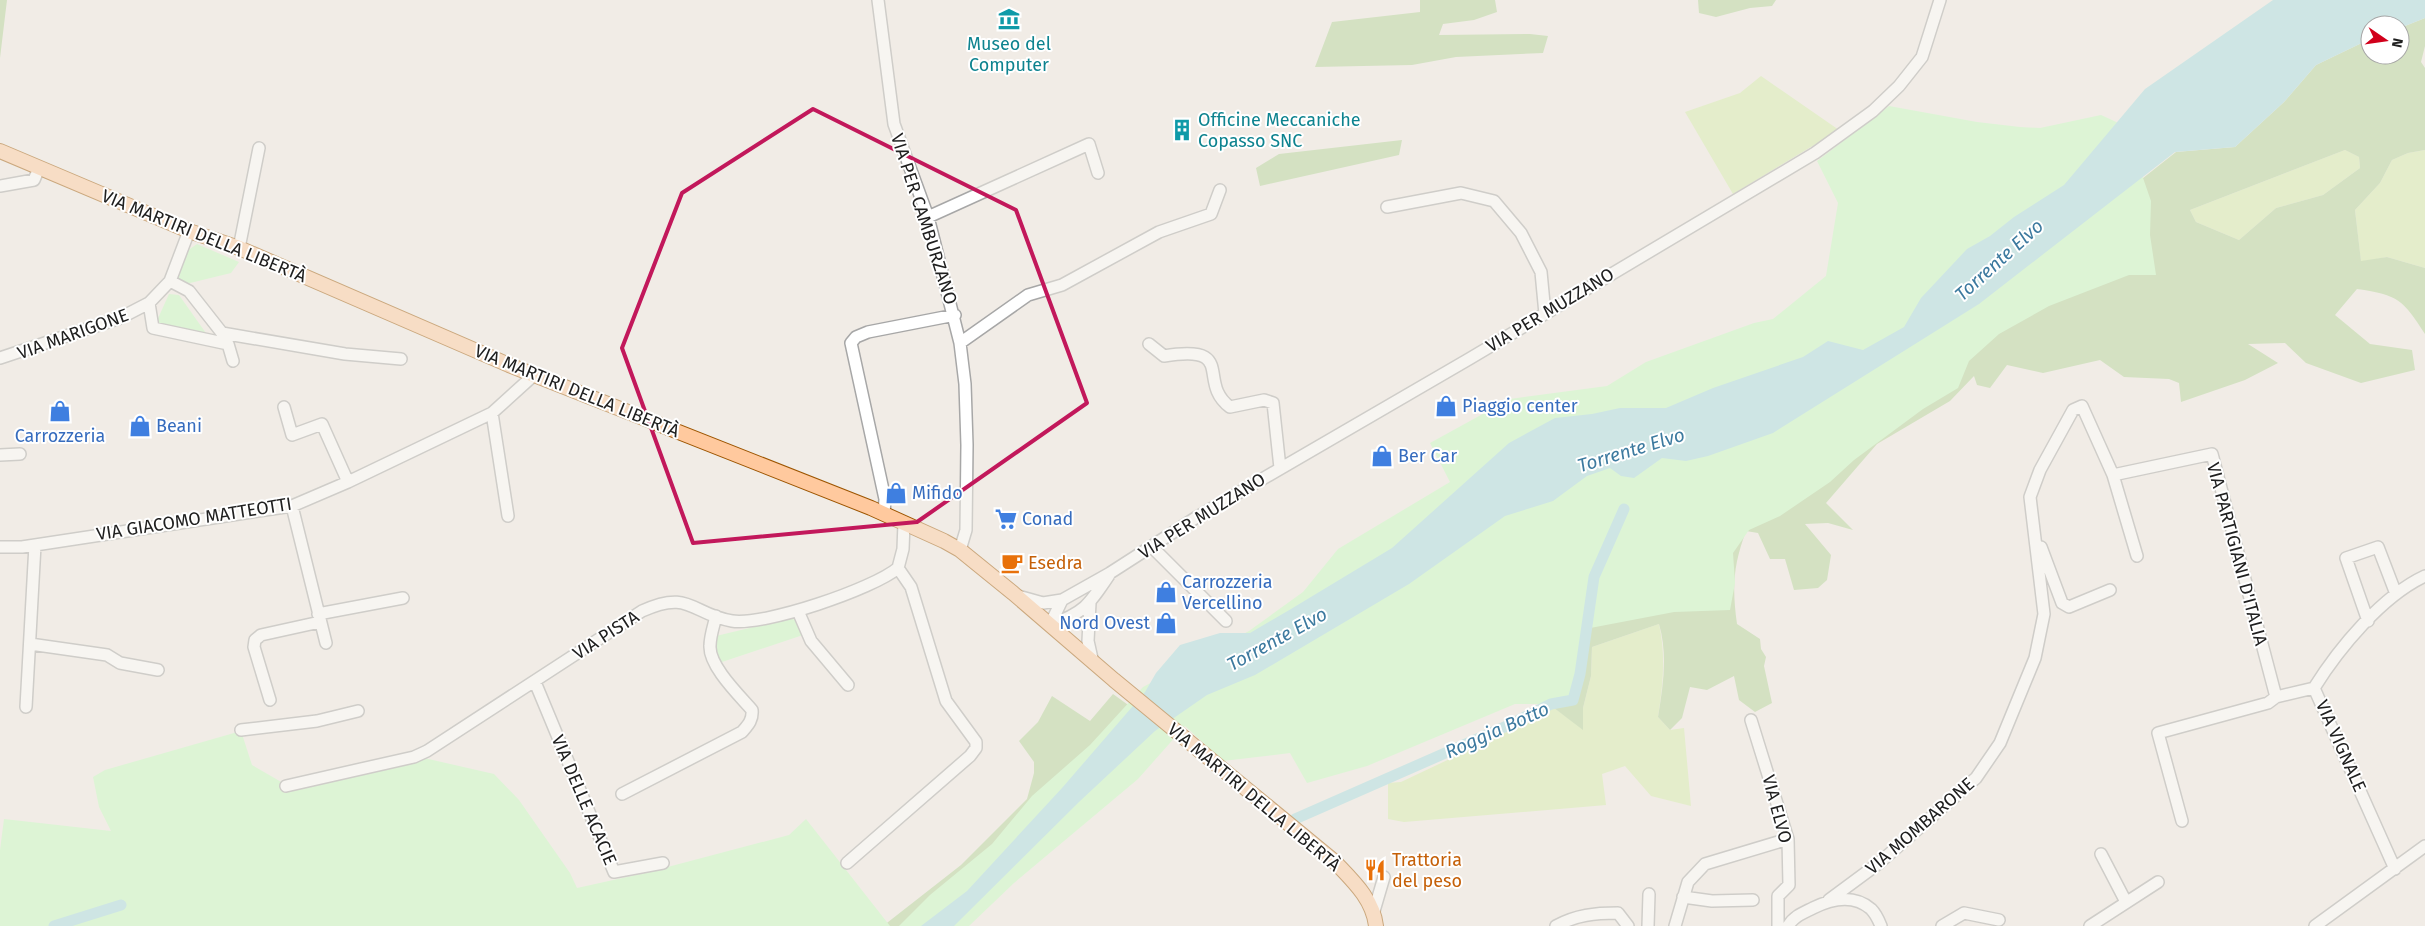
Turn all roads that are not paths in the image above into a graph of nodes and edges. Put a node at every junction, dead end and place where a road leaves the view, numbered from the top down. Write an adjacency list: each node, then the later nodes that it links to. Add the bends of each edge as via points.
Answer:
1 (878, 0): 10 (street, VIA PER CAMBURZANO, via 894,124)
2 (1940, 0): 15 (street, VIA PER MUZZANO, via 1922,57 1873,111 1815,153)
3 (259, 148): 12 (street)
4 (0, 152): 5 (main road, VIA MARTIRI DELLA LIBERTÀ)
5 (37, 167): 7 (street, via 34,180); 11 (main road, VIA MARTIRI DELLA LIBERTÀ)
6 (1098, 173): 10 (street, via 1089,144)
7 (0, 186)
8 (1220, 190): 17 (street, via 1211,214 1159,232 1062,284 1028,295)
9 (1387, 207): 15 (street, via 1460,193 1494,201 1521,233 1541,272)
10 (928, 217): 16 (street, VIA PER CAMBURZANO)
11 (189, 231): 12 (main road, VIA MARTIRI DELLA LIBERTÀ); 13 (street, VIA MARIGONE)
12 (239, 248): 22 (main road, VIA MARTIRI DELLA LIBERTÀ)
13 (170, 281): 14 (street, VIA MARIGONE); 20 (street, via 189,291 222,333 345,354)
14 (149, 302): 19 (street, VIA MARIGONE, via 120,318); 21 (street, via 153,328 228,344)
15 (1545, 314): 27 (street, VIA PER MUZZANO)
16 (954, 315): 17 (street, VIA PER CAMBURZANO); 31 (street, via 868,332 856,336 851,343 885,498)
17 (960, 342): 38 (street, VIA PER CAMBURZANO, via 967,446 966,530)
18 (1150, 344): 27 (street, via 1164,356 1188,352 1201,354 1211,363 1221,400 1230,407 1264,400 1273,404)
19 (0, 358)
20 (401, 359)
21 (233, 361)
22 (534, 375): 24 (street, VIA GIACOMO MATTEOTTI); 31 (main road, VIA MARTIRI DELLA LIBERTÀ)
23 (284, 407): 29 (street, via 292,435 322,424)
24 (492, 414): 29 (street, VIA GIACOMO MATTEOTTI); 32 (street)
25 (20, 454): 26 (street)
26 (0, 456)
27 (1280, 468): 37 (street, VIA PER MUZZANO)
28 (2113, 475): 34 (street, VIA MOMBARONE, via 2082,406 2073,410 2040,470 2030,497); 39 (street); 62 (street, VIA PARTIGIANI D'ITALIA, via 2212,454)
29 (348, 482): 30 (street, VIA GIACOMO MATTEOTTI)
30 (292, 506): 35 (street, VIA GIACOMO MATTEOTTI); 51 (street)
31 (884, 514): 33 (main road, VIA MARTIRI DELLA LIBERTÀ)
32 (508, 516)
33 (904, 523): 38 (main road, VIA MARTIRI DELLA LIBERTÀ); 40 (street)
34 (2035, 531): 43 (street, via 2062,604 2069,607); 82 (street, VIA MOMBARONE, via 2044,614 2035,658 2000,742 1976,778 1879,863)
35 (34, 545): 36 (street, VIA GIACOMO MATTEOTTI); 56 (street)
36 (0, 547)
37 (1152, 547): 41 (street, VIA PER MUZZANO); 52 (street)
38 (960, 550): 45 (main road, VIA MARTIRI DELLA LIBERTÀ)
39 (2136, 556)
40 (898, 568): 49 (street, VIA PISTA, via 876,582); 75 (street, via 911,587 946,702 976,742 976,748)
41 (1110, 573): 47 (street, VIA PER MUZZANO); 48 (street, VIA PER MUZZANO)
42 (2425, 576): 44 (street, VIA VIGNALE)
43 (2110, 590)
44 (2396, 594): 53 (street, VIA VIGNALE); 53 (street, via 2378,547 2346,558)
45 (1016, 596): 47 (street, VIA PER MUZZANO, via 1043,603); 54 (main road, VIA MARTIRI DELLA LIBERTÀ)
46 (403, 598): 51 (street)
47 (1062, 600): 54 (street)
48 (1090, 603): 54 (street, VIA PER MUZZANO, via 1077,615); 57 (street, via 1088,641)
49 (798, 611): 50 (street, VIA PISTA, via 747,622); 60 (street, via 811,641)
50 (716, 616): 59 (street, VIA PISTA, via 680,603 656,605); 69 (street, via 711,656 752,710 749,724 742,732)
51 (319, 618): 55 (street); 63 (street, via 261,635 255,640 254,647)
52 (1226, 621)
53 (2368, 621): 61 (street, VIA VIGNALE)
54 (1050, 626): 57 (main road, VIA MARTIRI DELLA LIBERTÀ)
55 (326, 643)
56 (30, 644): 58 (street, via 106,655 120,663); 64 (street)
57 (1093, 662): 84 (main road, VIA MARTIRI DELLA LIBERTÀ, via 1334,862 1355,883)
58 (158, 670)
59 (535, 682): 68 (street, VIA PISTA, via 414,757); 74 (street, VIA DELLE ACACIE, via 614,872)
60 (848, 685)
61 (2314, 688): 62 (street); 76 (street, VIA VIGNALE)
62 (2276, 697): 70 (street, via 2268,703 2158,733)
63 (270, 700)
64 (26, 707)
65 (358, 711): 67 (street, via 317,721)
66 (1751, 720): 71 (street, VIA ELVO)
67 (241, 730)
68 (286, 786)
69 (622, 794)
70 (2182, 821)
71 (1788, 838): 80 (street, via 1705,864 1688,882); 91 (street, VIA ELVO, via 1789,885 1778,896)
72 (2425, 846): 76 (street)
73 (2101, 854): 83 (street)
74 (663, 863)
75 (847, 863)
76 (2395, 869): 96 (street)
77 (1384, 877): 84 (street)
78 (2158, 882): 83 (street)
79 (1649, 894): 89 (street)
80 (1683, 897): 81 (street, via 1712,901); 90 (street)
81 (1752, 900)
82 (1829, 900): 92 (street, VIA MOMBARONE, via 1793,918); 93 (street, via 1855,901 1872,910)
83 (2126, 902): 95 (street)
84 (1374, 911): 86 (main road, VIA MARTIRI DELLA LIBERTÀ)
85 (1999, 920): 94 (street, via 1964,913)
86 (1376, 926)
87 (1556, 926): 88 (street, via 1591,913 1618,913)
88 (1628, 926)
89 (1648, 926)
90 (1675, 926)
91 (1778, 926)
92 (1788, 926)
93 (1882, 926)
94 (1942, 926)
95 (2090, 926)
96 (2315, 926)

